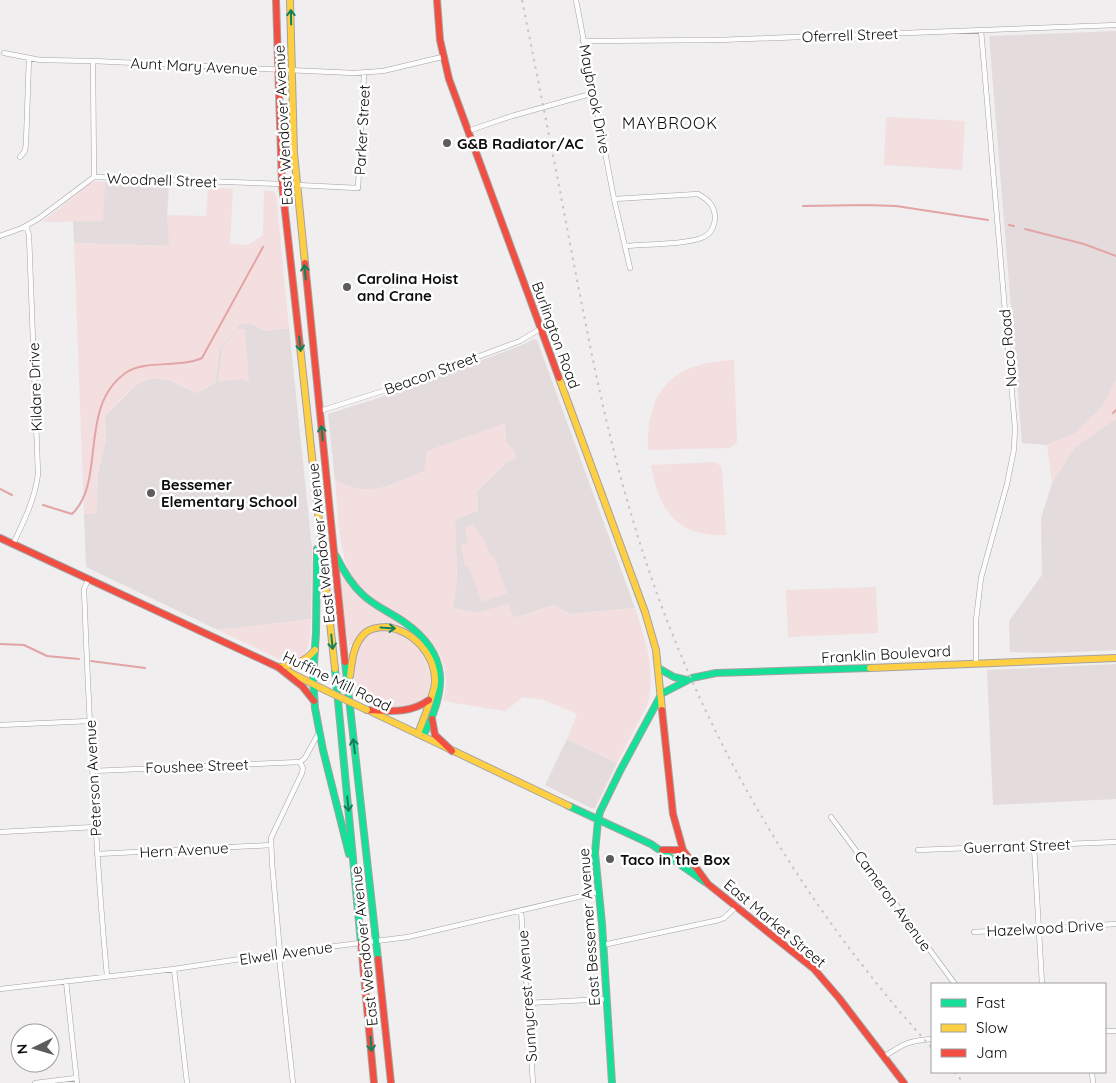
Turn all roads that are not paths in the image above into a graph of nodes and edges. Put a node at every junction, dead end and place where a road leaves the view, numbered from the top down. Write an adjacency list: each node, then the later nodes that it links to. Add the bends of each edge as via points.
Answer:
1 (276, 0): 12 (main road, East Wendover Avenue)
2 (290, 0): 13 (main road, East Wendover Avenue, one-way to 2)
3 (437, 0): 9 (main road, Burlington Road)
4 (576, 0): 7 (street, Maybrook Drive)
5 (1116, 25): 6 (street, Oferrell Street)
6 (980, 30): 7 (street, Oferrell Street, via 719,40); 35 (street, Naco Road, via 1015,428 1008,484 981,578 976,620)
7 (583, 41): 15 (street, Maybrook Drive)
8 (4, 53): 10 (street, Aunt Mary Avenue)
9 (442, 57): 14 (street, Aunt Mary Avenue); 16 (main road, Burlington Road)
10 (29, 58): 11 (street, Aunt Mary Avenue); 17 (street, via 26,143)
11 (93, 61): 12 (street, Aunt Mary Avenue); 18 (street)
12 (277, 69): 13 (street, Aunt Mary Avenue); 19 (main road, East Wendover Avenue)
13 (291, 70): 14 (street, Aunt Mary Avenue); 20 (main road, East Wendover Avenue)
14 (364, 73): 20 (street, Parker Street, via 358,188)
15 (594, 93): 16 (street); 21 (street, Maybrook Drive)
16 (468, 131): 26 (main road, Burlington Road)
17 (20, 157)
18 (94, 177): 19 (street, Woodnell Street); 22 (street, Woodnell Street)
19 (282, 184): 28 (main road, East Wendover Avenue, one-way to 28)
20 (297, 185): 27 (main road, East Wendover Avenue, one-way to 20)
21 (614, 199): 24 (street, Maybrook Drive); 24 (street, via 698,194 713,208 712,230 701,238)
22 (26, 226): 23 (street, Woodnell Street); 30 (street, Kildare Drive, via 29,235 38,474 30,507)
23 (0, 236)
24 (626, 246): 25 (street, Maybrook Drive)
25 (630, 268)
26 (540, 329): 27 (street, Beacon Street, via 520,341 432,374); 37 (main road, Burlington Road, via 645,612)
27 (320, 410): 31 (main road, East Wendover Avenue, one-way to 27)
28 (317, 506): 33 (main road); 67 (main road, East Wendover Avenue, one-way to 67)
29 (0, 538): 30 (main road, Huffine Mill Road)
30 (13, 544): 32 (main road, Huffine Mill Road)
31 (334, 552): 41 (main road, East Wendover Avenue); 46 (main road, via 359,591 421,635 434,651 442,678 440,698)
32 (88, 580): 36 (main road, Huffine Mill Road); 47 (street, Peterson Avenue, via 84,589)
33 (315, 650): 36 (main road, via 299,664); 40 (main road)
34 (1116, 658): 35 (main road, Franklin Boulevard)
35 (976, 663): 39 (main road, Franklin Boulevard, via 716,672)
36 (278, 667): 40 (main road, Huffine Mill Road); 44 (main road, via 301,684)
37 (658, 668): 38 (main road, Burlington Road); 39 (main road)
38 (660, 677): 42 (main road, East Market Street)
39 (687, 680): 42 (main road, Franklin Boulevard)
40 (313, 684): 44 (main road); 45 (main road, Huffine Mill Road, bridge)
41 (348, 688): 43 (main road, one-way to 43, via 355,648 360,640 375,627 391,627 408,634 430,658 435,676); 74 (main road, East Wendover Avenue, one-way to 41)
42 (661, 694): 55 (main road, East Bessemer Avenue); 63 (main road, East Market Street, via 673,814)
43 (431, 698): 45 (main road, via 413,711); 50 (main road)
44 (315, 703): 49 (main road)
45 (367, 710): 50 (main road, Huffine Mill Road)
46 (432, 719): 50 (main road); 51 (main road, via 435,735)
47 (90, 721): 48 (street); 53 (street, Peterson Avenue)
48 (0, 725)
49 (319, 732): 52 (street); 67 (main road)
50 (420, 735): 51 (main road, Huffine Mill Road)
51 (452, 751): 55 (main road, Huffine Mill Road)
52 (300, 762): 53 (street, Foushee Street); 59 (street, via 302,772 271,838)
53 (93, 771): 56 (street, Peterson Avenue)
54 (832, 817): 81 (street, Cameron Avenue)
55 (598, 820): 61 (main road, Huffine Mill Road); 68 (main road, East Bessemer Avenue, via 595,853)
56 (95, 827): 57 (street); 64 (street, Peterson Avenue)
57 (0, 832)
58 (1116, 842): 60 (street, Guerrant Street)
59 (271, 845): 64 (street, Hern Avenue); 77 (street)
60 (1034, 846): 62 (street, Guerrant Street); 72 (street)
61 (661, 850): 63 (main road, Huffine Mill Road); 65 (main road, Huffine Mill Road)
62 (918, 850)
63 (685, 853): 65 (main road); 66 (main road, East Market Street)
64 (97, 854): 79 (street, Peterson Avenue)
65 (671, 858): 66 (main road, Huffine Mill Road)
66 (708, 884): 69 (main road, East Market Street)
67 (357, 891): 75 (main road, East Wendover Avenue)
68 (599, 892): 70 (street, Elwell Avenue); 76 (main road, East Bessemer Avenue)
69 (737, 906): 76 (street, via 719,920); 87 (main road, East Market Street, via 814,970)
70 (521, 910): 74 (street, Elwell Avenue, via 425,934); 85 (street, Sunnycrest Avenue)
71 (1116, 924): 72 (street, Hazelwood Drive)
72 (1039, 928): 73 (street, Hazelwood Drive); 82 (street)
73 (974, 932)
74 (376, 942): 75 (street, Elwell Avenue); 93 (main road, East Wendover Avenue)
75 (362, 943): 77 (street, Elwell Avenue); 92 (main road, East Wendover Avenue, one-way to 92)
76 (603, 945): 84 (main road, East Bessemer Avenue)
77 (280, 953): 78 (street, Elwell Avenue); 91 (street)
78 (174, 969): 79 (street, Elwell Avenue); 90 (street)
79 (107, 976): 80 (street, Elwell Avenue)
80 (66, 981): 83 (street, Elwell Avenue); 88 (street)
81 (954, 983)
82 (1042, 983)
83 (0, 989)
84 (606, 999): 85 (street); 95 (main road, East Bessemer Avenue)
85 (526, 1003): 94 (street, Sunnycrest Avenue)
86 (931, 1039): 87 (street, via 912,1040)
87 (885, 1056): 96 (main road, East Market Street)
88 (76, 1081): 89 (street)
89 (35, 1083)
90 (186, 1083)
91 (293, 1083)
92 (374, 1083)
93 (391, 1083)
94 (533, 1083)
95 (612, 1083)
96 (904, 1083)

